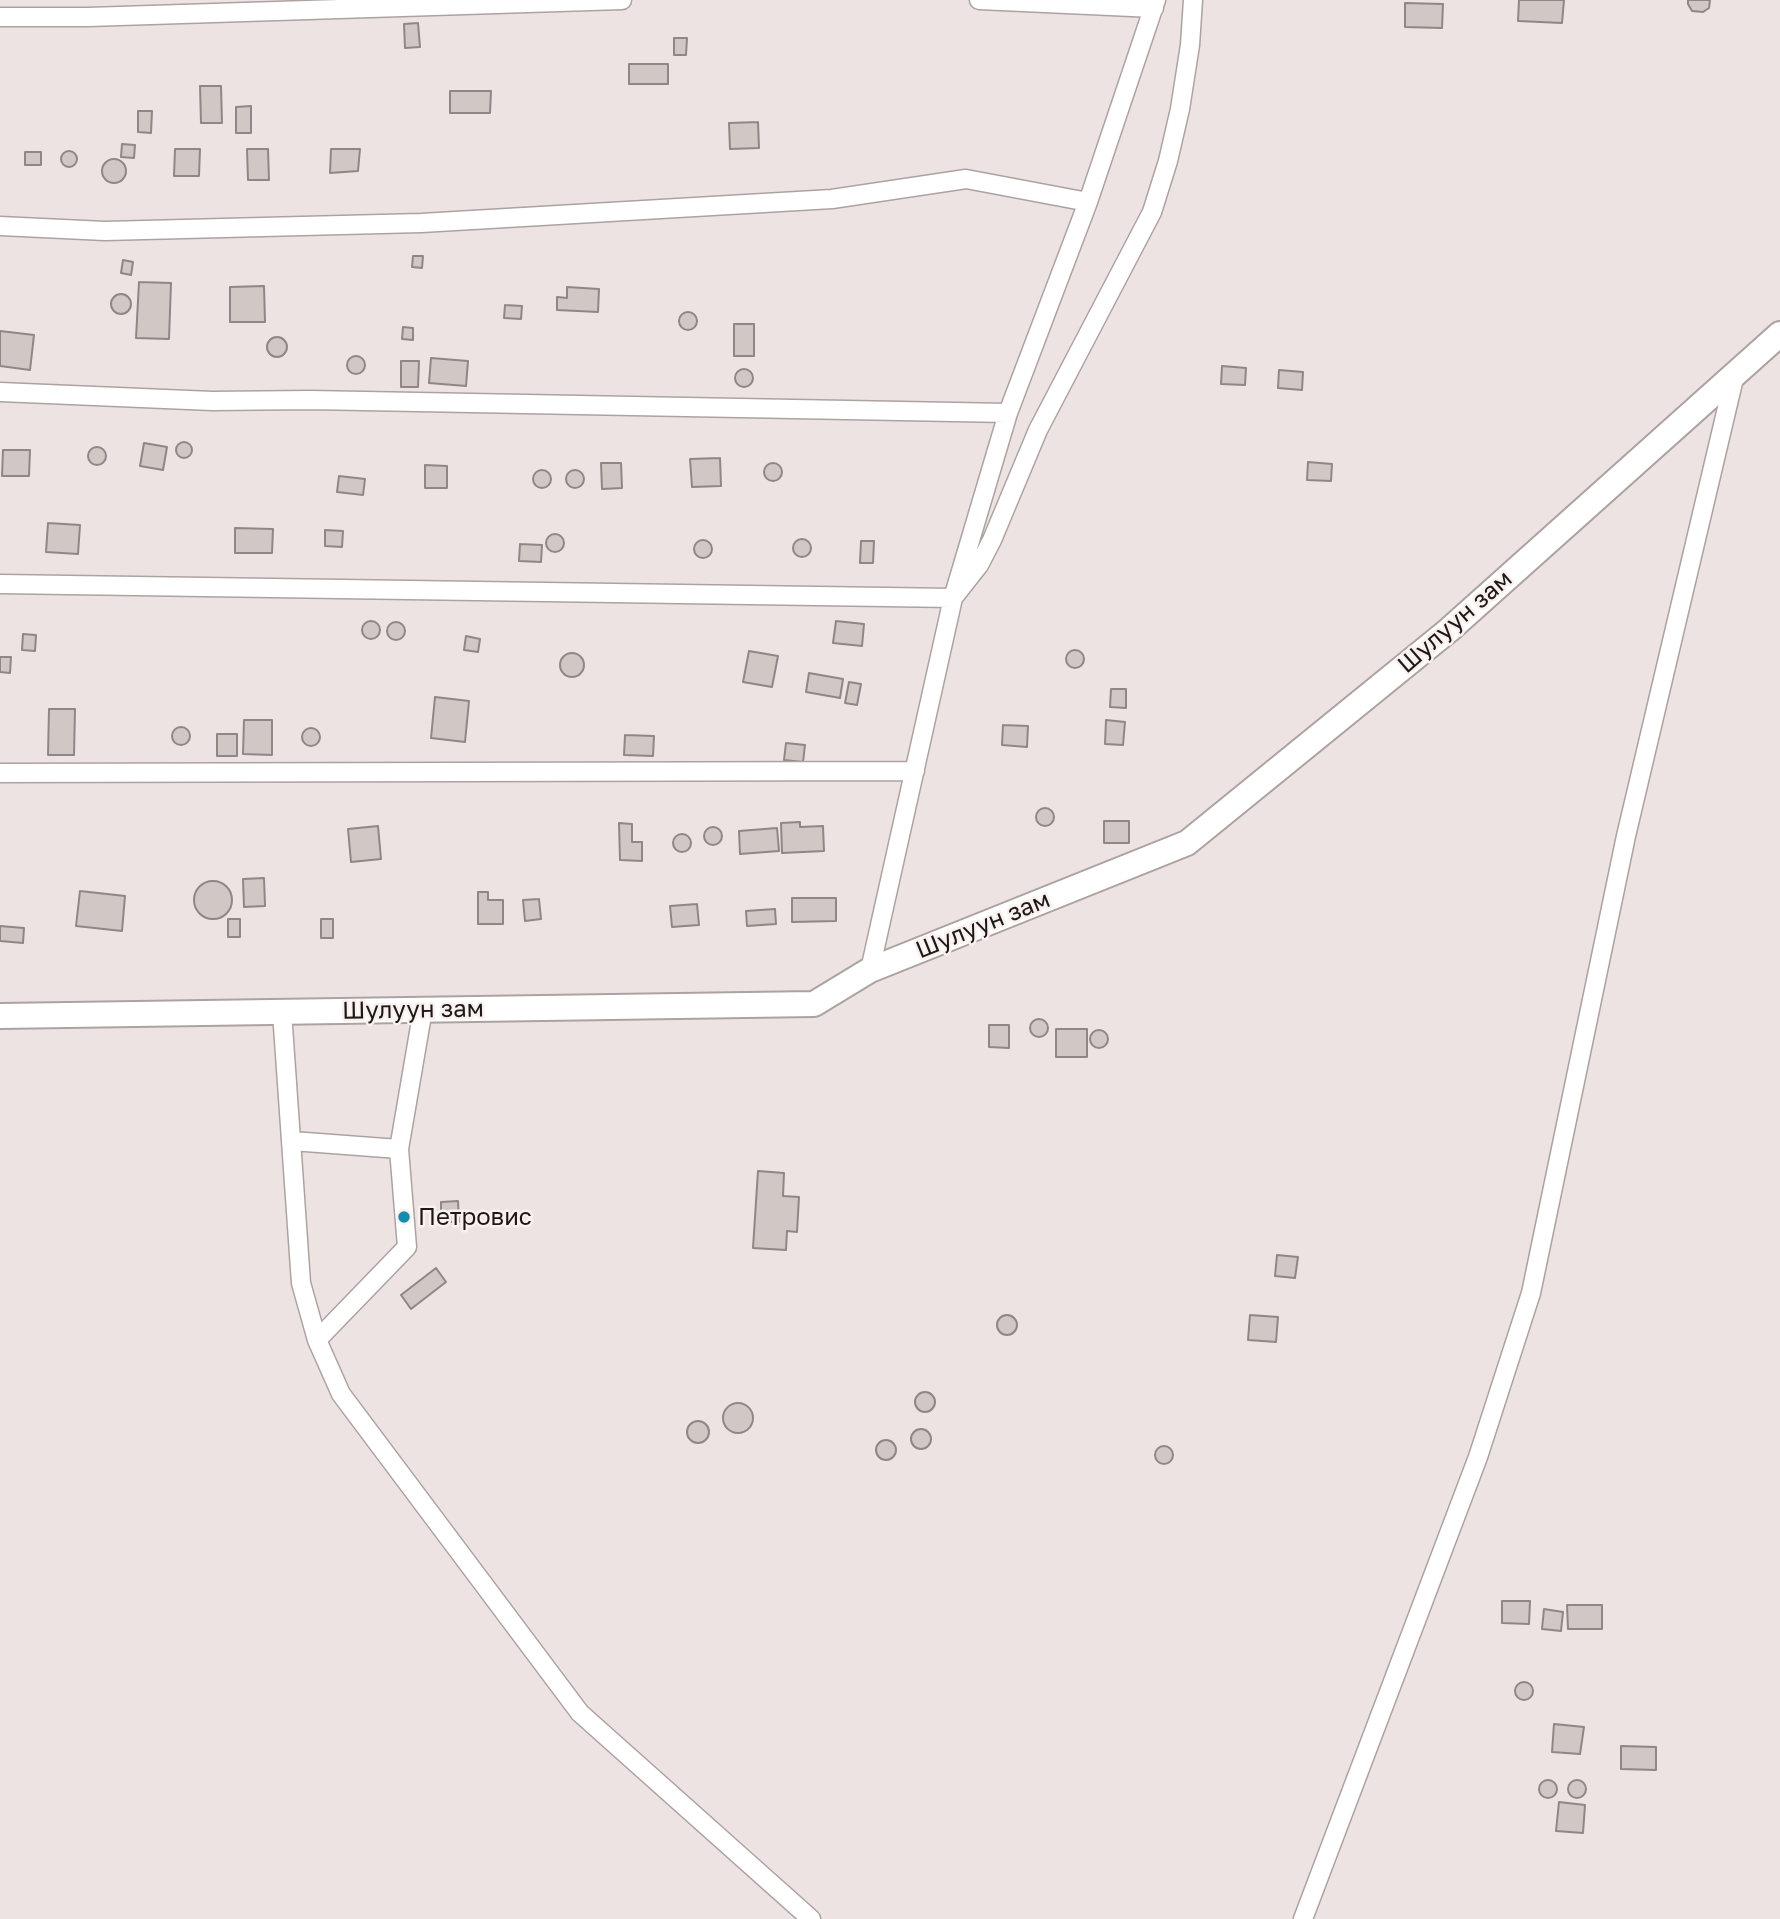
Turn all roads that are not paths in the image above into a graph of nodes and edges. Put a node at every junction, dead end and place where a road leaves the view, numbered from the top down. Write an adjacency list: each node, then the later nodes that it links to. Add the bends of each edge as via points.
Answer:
1 (622, 0): 5 (street)
2 (979, 0): 4 (street)
3 (1193, 0): 13 (street, via 1180,109 1152,212 1038,430 992,540)
4 (1155, 4): 6 (street)
5 (0, 17)
6 (1088, 202): 7 (street, via 966,179 832,199 421,223 105,231); 11 (street)
7 (0, 226)
8 (1780, 334): 9 (street, Шулуун зам)
9 (1735, 374): 16 (street, Шулуун зам, via 1449,630 1187,843); 24 (street, via 1626,836 1531,1293 1478,1457)
10 (0, 391): 11 (street, via 212,401)
11 (1008, 413): 13 (street)
12 (0, 584): 13 (street)
13 (953, 598): 14 (street)
14 (915, 771): 15 (street); 16 (street)
15 (0, 773)
16 (870, 970): 17 (street, Шулуун зам, via 814,1004)
17 (423, 1009): 18 (street, Шулуун зам); 21 (street)
18 (282, 1012): 19 (street, Шулуун зам); 20 (street)
19 (0, 1016)
20 (292, 1140): 21 (street); 22 (street, via 301,1283)
21 (399, 1149): 22 (street, via 407,1247)
22 (317, 1340): 23 (street, via 341,1394 580,1713)
23 (811, 1919)
24 (1303, 1919)

